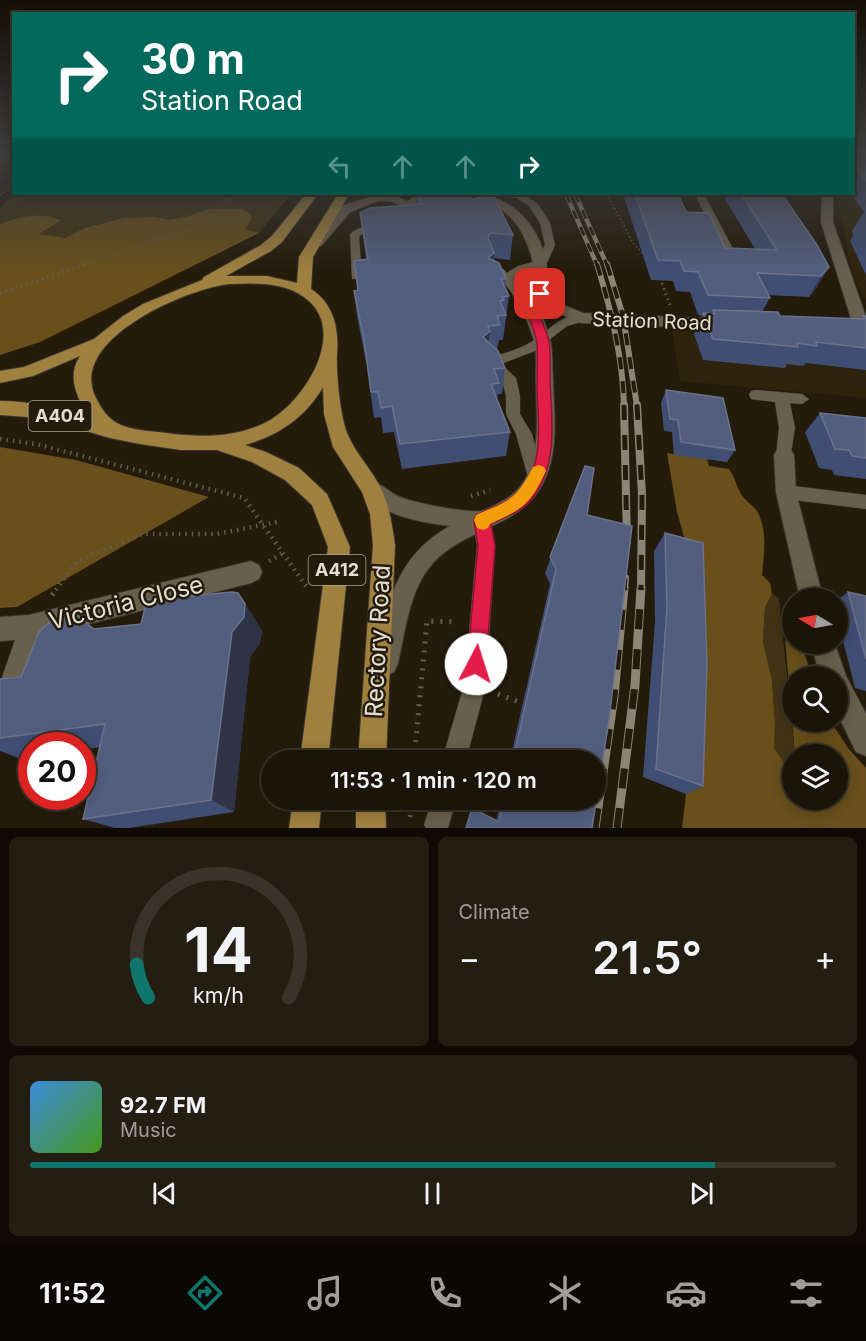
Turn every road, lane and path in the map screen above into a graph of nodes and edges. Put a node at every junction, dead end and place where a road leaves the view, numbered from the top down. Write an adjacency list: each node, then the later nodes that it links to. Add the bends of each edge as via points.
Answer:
1 (235, 195): 22 (path, via 197,226)
2 (311, 195): 20 (main road, via 266,248)
3 (342, 195): 12 (main road)
4 (385, 195): 10 (street)
5 (424, 195): 11 (lane)
6 (608, 195): 13 (path, via 633,243 644,256)
7 (700, 195): 14 (lane)
8 (827, 195): 28 (street, via 827,222)
9 (501, 196): 15 (street, via 522,222); 15 (lane, via 519,195 533,204 545,223 550,245)
10 (374, 198): 11 (lane, via 395,199); 12 (street, via 341,213)
11 (410, 206): 18 (lane, via 410,213 399,222 356,233)
12 (311, 248): 21 (main road, via 306,257)
13 (654, 260)
14 (734, 262)
15 (541, 263): 16 (lane); 23 (street)
16 (522, 268): 19 (lane); 19 (lane, via 494,261)
17 (657, 270): 24 (path)
18 (356, 277)
19 (500, 280): 26 (lane, via 519,292 522,305)
20 (202, 284): 21 (main road, via 261,280); 30 (main road, via 141,313)
21 (304, 291): 31 (main road, via 321,306 331,328)
22 (0, 293)
23 (540, 294): 25 (street, via 556,307); 26 (street, via 535,302)
24 (672, 309)
25 (581, 318): 27 (street, Station Road); 29 (lane, via 567,319)
26 (534, 322): 29 (street)
27 (734, 324)
28 (857, 327)
29 (543, 341): 41 (street, via 545,445); 41 (lane, via 490,362 509,378 513,414 524,434)
30 (97, 343): 32 (main road, A404, via 27,372); 37 (main road, via 86,358 81,376 84,391 98,417)
31 (330, 354): 39 (main road, via 315,388 279,424); 42 (main road, Rectory Road / A412, via 333,414 342,447)
32 (0, 377)
33 (756, 395): 34 (lane)
34 (781, 397): 35 (lane); 40 (lane, via 787,428)
35 (802, 399)
36 (0, 408): 37 (main road, A404, via 47,412)
37 (118, 433): 39 (main road)
38 (0, 439): 47 (path, via 36,444 244,498)
39 (218, 444): 60 (main road, A412, via 259,457 291,474 320,500 339,547)
40 (784, 455): 43 (street)
41 (536, 477): 45 (street, via 528,493 516,504)
42 (371, 489): 45 (street, via 394,505); 54 (main road, Rectory Road / A412, via 380,514 384,545)
43 (786, 492): 44 (lane); 49 (street)
44 (866, 502)
45 (482, 520): 51 (lane, via 486,546); 54 (street, via 434,548 418,565 400,607)
46 (277, 522): 47 (path)
47 (263, 525): 50 (path, via 309,590); 52 (path, via 217,534 142,534 77,561)
48 (251, 572): 52 (street, Victoria Close)
49 (810, 588)
50 (308, 602)
51 (480, 624): 62 (path, via 427,621); 63 (lane, via 475,685)
52 (29, 627): 53 (street, Victoria Close); 58 (lane)
53 (0, 629)
54 (374, 702): 61 (main road, Rectory Road / A412)
55 (522, 704): 57 (path)
56 (848, 707): 59 (street)
57 (533, 708)
58 (0, 716)
59 (866, 742)
60 (315, 750)
61 (372, 750)
62 (415, 750)
63 (457, 750)
64 (307, 810): 68 (main road)
65 (371, 810): 69 (main road)
66 (441, 810): 67 (lane)
67 (437, 825)
68 (304, 828)
69 (371, 828)

